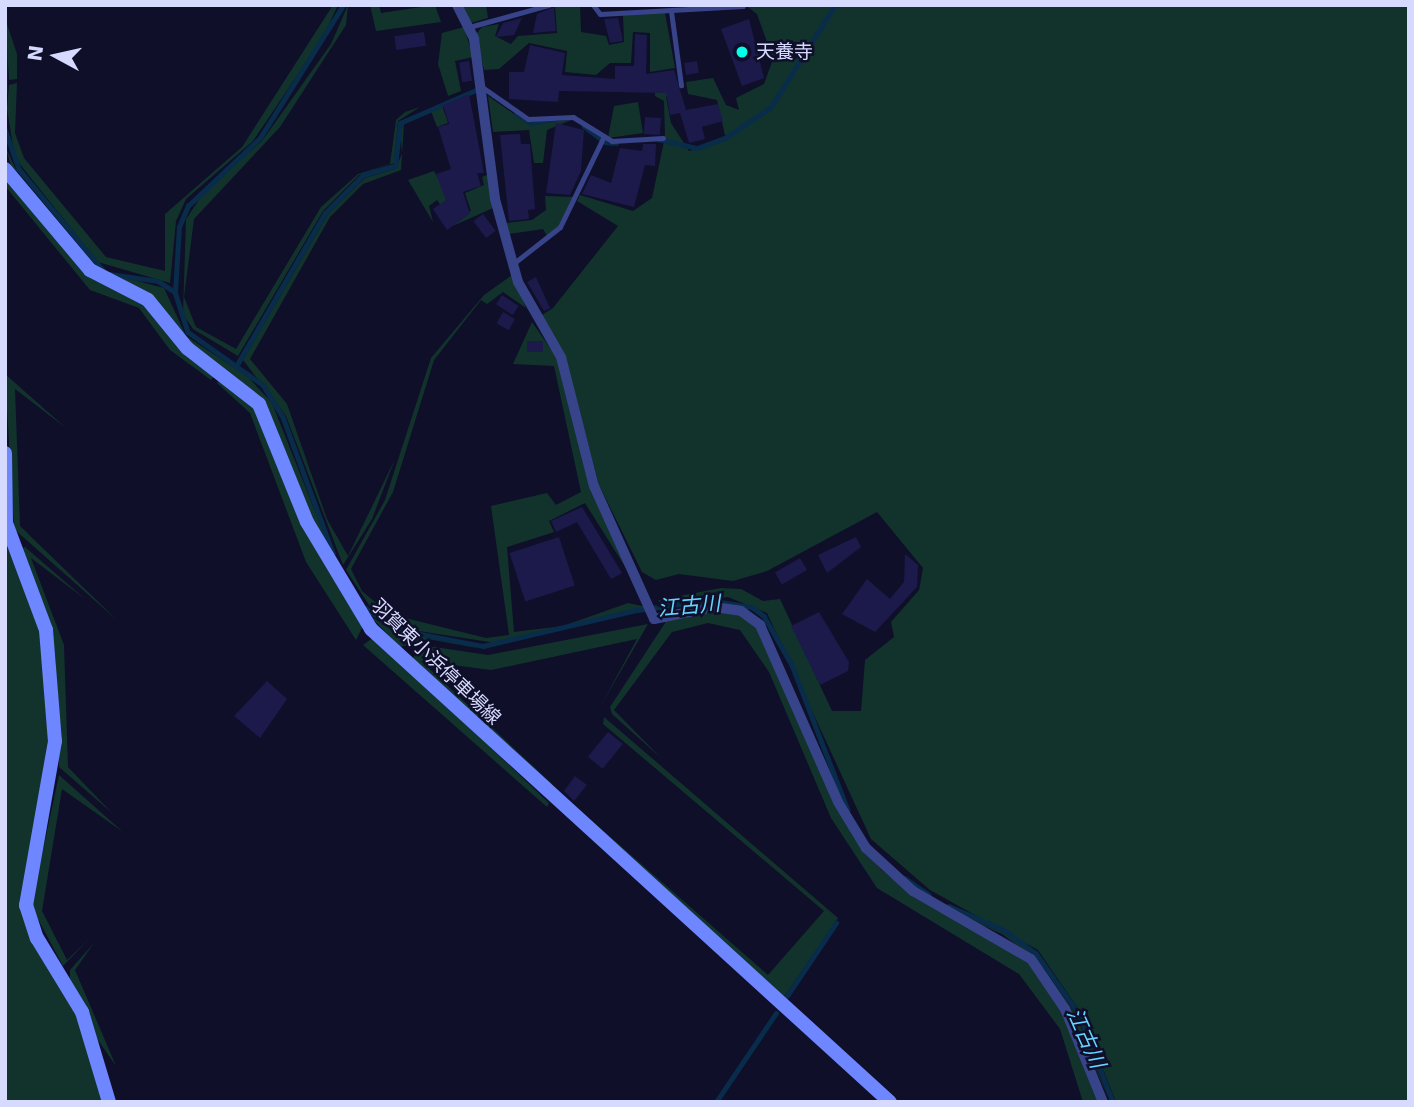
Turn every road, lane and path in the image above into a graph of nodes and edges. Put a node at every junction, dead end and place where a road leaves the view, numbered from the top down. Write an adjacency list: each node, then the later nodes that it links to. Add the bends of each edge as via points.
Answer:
1 (457, 5): 6 (street)
2 (549, 5): 6 (lane)
3 (593, 5): 5 (lane, via 600,14)
4 (743, 6): 5 (lane)
5 (671, 11): 7 (lane)
6 (470, 27): 8 (street)
7 (681, 85)
8 (482, 87): 9 (lane, via 528,119 573,117); 12 (street, via 495,199)
9 (603, 138): 10 (lane); 12 (lane, via 560,228)
10 (663, 138)
11 (5, 169): 15 (main road, 羽賀東小浜停車場線, via 90,270 148,300 187,348 259,404 307,522 371,629)
12 (513, 265): 16 (street, via 534,319 561,357 594,486 654,619 729,608 760,625 860,840 897,881 1031,959 1065,1009)
13 (5, 453): 14 (main road, via 6,523 46,630 55,741 26,905 37,938 82,1012)
14 (108, 1102)
15 (890, 1102)
16 (1103, 1102)

